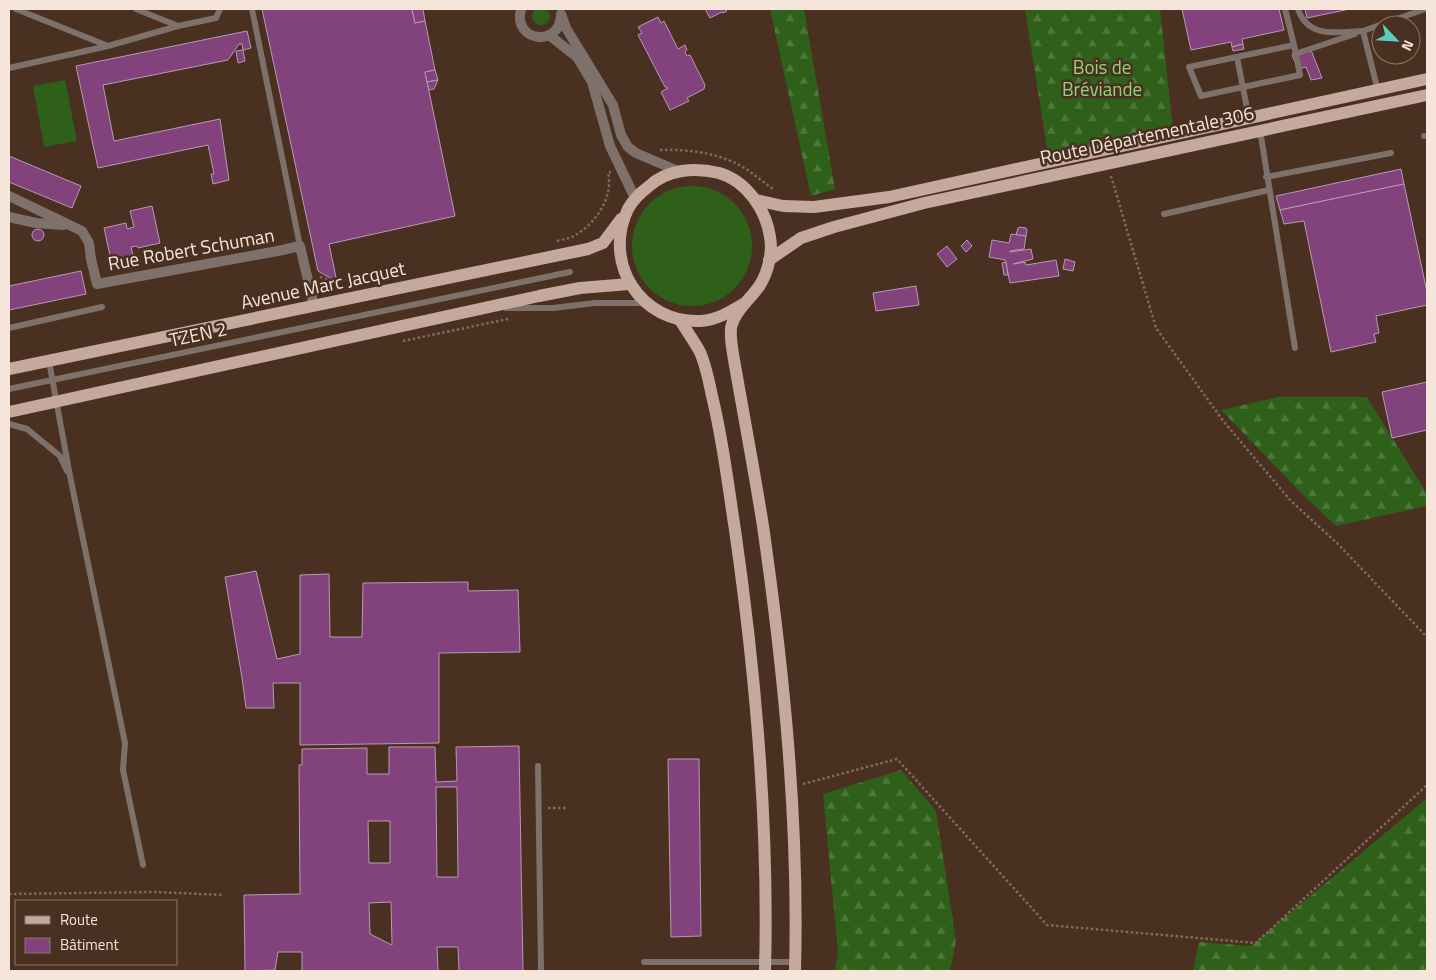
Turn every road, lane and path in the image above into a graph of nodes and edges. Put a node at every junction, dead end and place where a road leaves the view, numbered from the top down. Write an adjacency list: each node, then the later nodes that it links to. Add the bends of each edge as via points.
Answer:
1 (16, 9): 14 (lane)
2 (136, 9): 10 (lane)
3 (220, 9): 10 (lane, via 216,18)
4 (252, 9): 40 (lane)
5 (521, 9): 12 (street, via 519,17 524,30 536,37)
6 (1285, 9): 13 (lane)
7 (1298, 9): 11 (lane, via 1307,26 1321,32)
8 (1425, 9): 11 (lane)
9 (560, 11): 12 (street, via 558,26); 25 (street, via 566,28 613,106 621,135 628,147)
10 (178, 26): 14 (lane)
11 (1363, 31): 15 (lane); 20 (lane)
12 (549, 35): 27 (street, via 577,57 592,82 603,126)
13 (1294, 45): 15 (lane); 16 (lane)
14 (108, 46): 17 (lane)
15 (1295, 54): 19 (lane, via 1300,75)
16 (1237, 57): 19 (lane); 19 (lane, via 1189,67 1201,96)
17 (11, 66)
18 (1427, 80): 20 (main road, Route Départementale 306)
19 (1243, 86): 22 (lane)
20 (1378, 91): 22 (main road, Route Départementale 306)
21 (1427, 95): 23 (main road, Route Départementale 306)
22 (1249, 119): 34 (main road, Route Départementale 306, via 899,195 814,207 784,206)
23 (1260, 130): 26 (main road, Route Départementale 306); 29 (lane)
24 (1391, 153): 29 (lane)
25 (639, 154): 28 (street); 31 (path, via 655,150 695,150 721,157)
26 (1108, 162): 41 (main road, Route Départementale 306, via 924,203 826,229 800,238); 62 (path, via 1156,328 1224,422 1291,501 1338,544)
27 (620, 166): 33 (street); 39 (path, via 608,174 607,199 590,223 572,237)
28 (678, 171): 33 (main road, via 654,181); 34 (main road, via 700,169 721,174 741,184)
29 (1266, 177): 30 (lane)
30 (1269, 190): 36 (lane); 54 (lane)
31 (781, 192)
32 (9, 196): 38 (street, Rue Robert Schuman)
33 (635, 198): 35 (main road)
34 (756, 200): 41 (main road, via 766,218 771,239)
35 (628, 209): 44 (main road, via 620,234 620,260); 49 (main road, Avenue Marc Jacquet, via 603,243 588,249)
36 (1164, 214)
37 (9, 217): 38 (street)
38 (69, 225): 40 (street, Rue Robert Schuman, via 82,232 89,243 97,284)
39 (553, 241)
40 (300, 246): 43 (street)
41 (769, 260): 48 (main road, via 760,285)
42 (570, 272): 57 (lane, TZEN 2)
43 (308, 278): 45 (path, via 319,276); 46 (path, via 298,280 294,293); 49 (street)
44 (629, 284): 47 (main road); 51 (main road, via 580,288)
45 (344, 288)
46 (287, 298)
47 (645, 303): 51 (lane); 52 (main road, via 661,314)
48 (743, 304): 52 (main road, via 724,316 702,321); 65 (main road, via 731,326 733,354 762,525)
49 (314, 306): 55 (main road, Avenue Marc Jacquet)
50 (102, 307): 53 (lane)
51 (487, 308): 58 (main road)
52 (680, 320): 72 (main road, via 700,352 720,426 744,597 763,791)
53 (9, 328)
54 (1295, 348)
55 (49, 361): 56 (main road, Avenue Marc Jacquet); 58 (lane)
56 (9, 370)
57 (9, 389)
58 (57, 401): 59 (main road); 61 (lane)
59 (9, 412)
60 (9, 424): 61 (lane, via 27,429 60,456)
61 (70, 476): 68 (lane, via 125,743 123,770)
62 (1427, 637)
63 (538, 766): 66 (lane)
64 (1427, 785): 65 (path, via 1256,943 1047,925 897,759)
65 (791, 786): 73 (main road)
66 (538, 808): 67 (path); 74 (lane)
67 (566, 808)
68 (144, 865)
69 (9, 894): 70 (path, via 154,892)
70 (224, 895)
71 (644, 962): 72 (lane)
72 (766, 966): 73 (lane)
73 (795, 966)
74 (541, 971)

